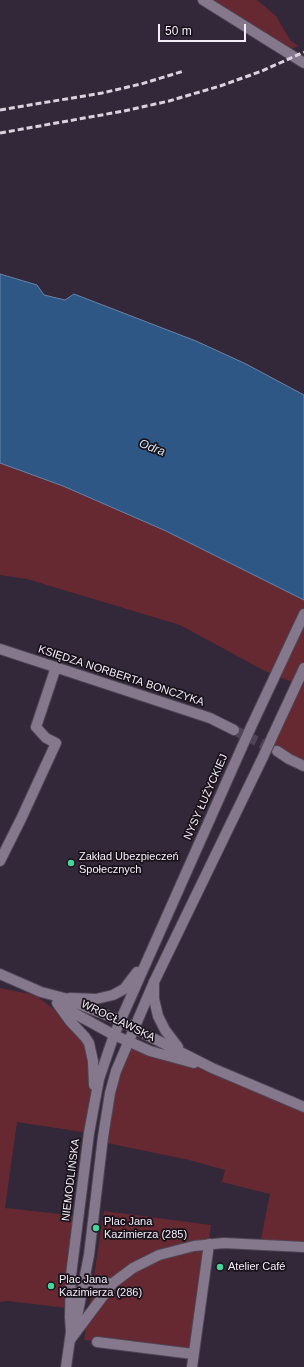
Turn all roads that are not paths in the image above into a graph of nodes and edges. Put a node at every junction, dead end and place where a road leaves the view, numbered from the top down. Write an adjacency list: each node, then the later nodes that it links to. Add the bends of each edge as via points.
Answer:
1 (203, 0): 2 (main road)
2 (304, 63)
3 (304, 614): 11 (main road, NYSY ŁUŻYCKIEJ, bridge)
4 (0, 649): 5 (main road, KSIĘDZA NORBERTA BONCZYKA)
5 (56, 667): 7 (main road, KSIĘDZA NORBERTA BONCZYKA, via 210,718); 10 (main road, via 36,727 46,738 56,743)
6 (304, 668): 13 (main road, bridge)
7 (234, 730)
8 (277, 751): 9 (main road)
9 (304, 766)
10 (0, 861)
11 (150, 954): 14 (main road, via 129,984 117,994 105,998); 15 (main road, NYSY ŁUŻYCKIEJ)
12 (0, 974): 14 (main road, WROCŁAWSKA)
13 (154, 982): 16 (main road); 19 (main road, via 156,1007 162,1026)
14 (60, 1001): 15 (main road, WROCŁAWSKA); 17 (main road, WROCŁAWSKA); 21 (main road, via 70,1021 89,1043 93,1061)
15 (121, 1021): 16 (main road, WROCŁAWSKA); 17 (main road, NYSY ŁUŻYCKIEJ)
16 (135, 1029): 18 (main road); 19 (main road, WROCŁAWSKA)
17 (114, 1035): 18 (main road, WROCŁAWSKA); 21 (main road, NIEMODLIŃSKA, via 104,1060)
18 (130, 1042): 20 (main road, WROCŁAWSKA, via 150,1051); 25 (main road, NIEMODLIŃSKA, via 120,1062 110,1093)
19 (184, 1053): 20 (main road, WROCŁAWSKA)
20 (212, 1068): 22 (main road, WROCŁAWSKA)
21 (95, 1098): 27 (main road, NIEMODLIŃSKA, via 71,1275)
22 (304, 1107)
23 (209, 1244): 24 (main road); 26 (main road, via 174,1250 149,1260); 29 (main road)
24 (304, 1247)
25 (85, 1276): 26 (main road, via 92,1283); 27 (main road, NIEMODLIŃSKA)
26 (113, 1283): 27 (main road)
27 (71, 1336): 30 (main road, NIEMODLIŃSKA)
28 (97, 1342): 29 (main road)
29 (193, 1354): 31 (main road)
30 (66, 1367)
31 (192, 1367)

